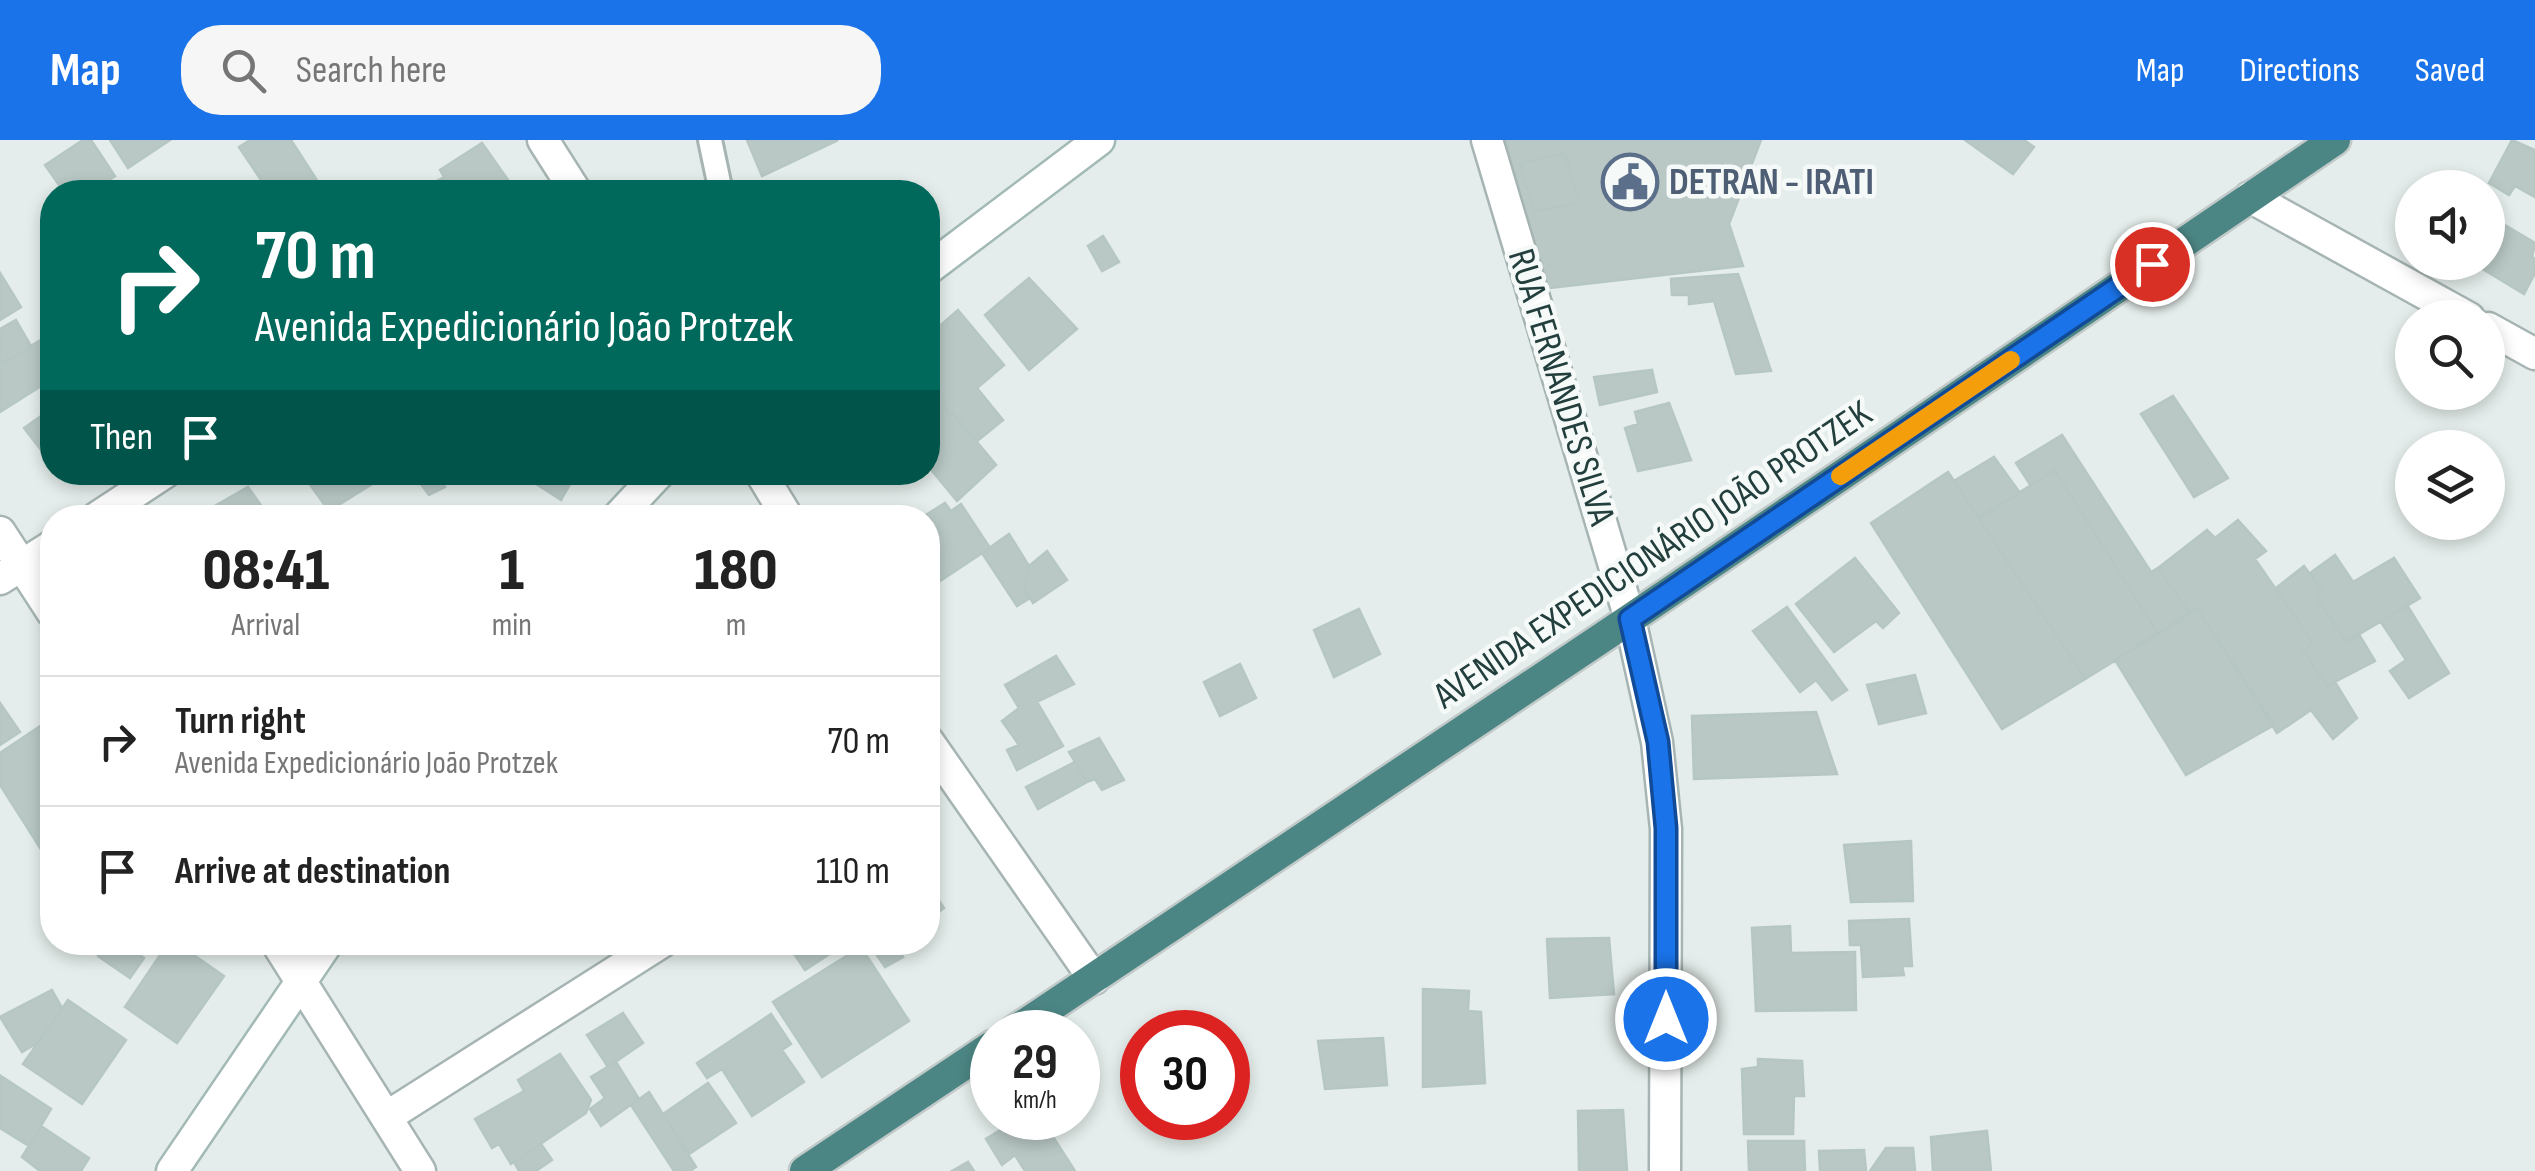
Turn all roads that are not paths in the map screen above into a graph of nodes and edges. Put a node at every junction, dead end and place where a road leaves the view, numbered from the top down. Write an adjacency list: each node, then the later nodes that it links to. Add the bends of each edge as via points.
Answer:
1 (543, 140): 6 (street)
2 (710, 140): 7 (lane)
3 (1099, 140): 9 (street)
4 (1488, 140): 21 (street, RUA FERNANDES SILVA)
5 (2336, 140): 8 (highway, AVENIDA EXPEDICIONÁRIO JOÃO PROTZEK)
6 (568, 180)
7 (718, 180)
8 (2250, 197): 10 (street); 21 (highway, AVENIDA EXPEDICIONÁRIO JOÃO PROTZEK)
9 (940, 260)
10 (2436, 300)
11 (2505, 337): 12 (street)
12 (2535, 354)
13 (146, 485): 15 (street)
14 (648, 485): 16 (street)
15 (116, 505)
16 (630, 505)
17 (0, 532): 19 (street)
18 (40, 554): 19 (street)
19 (11, 572): 20 (street)
20 (40, 600)
21 (1630, 619): 26 (highway, AVENIDA EXPEDICIONÁRIO JOÃO PROTZEK); 34 (street, RUA FERNANDES SILVA, via 1658,742 1666,828)
22 (940, 770): 26 (street)
23 (285, 955): 27 (street)
24 (319, 955): 27 (street)
25 (642, 955): 30 (street)
26 (1094, 979): 28 (highway, AVENIDA EXPEDICIONÁRIO JOÃO PROTZEK)
27 (302, 981): 30 (street); 31 (street)
28 (1047, 1010)
29 (970, 1061): 33 (highway)
30 (388, 1116): 32 (street)
31 (172, 1171)
32 (420, 1171)
33 (805, 1171)
34 (1666, 1171)

